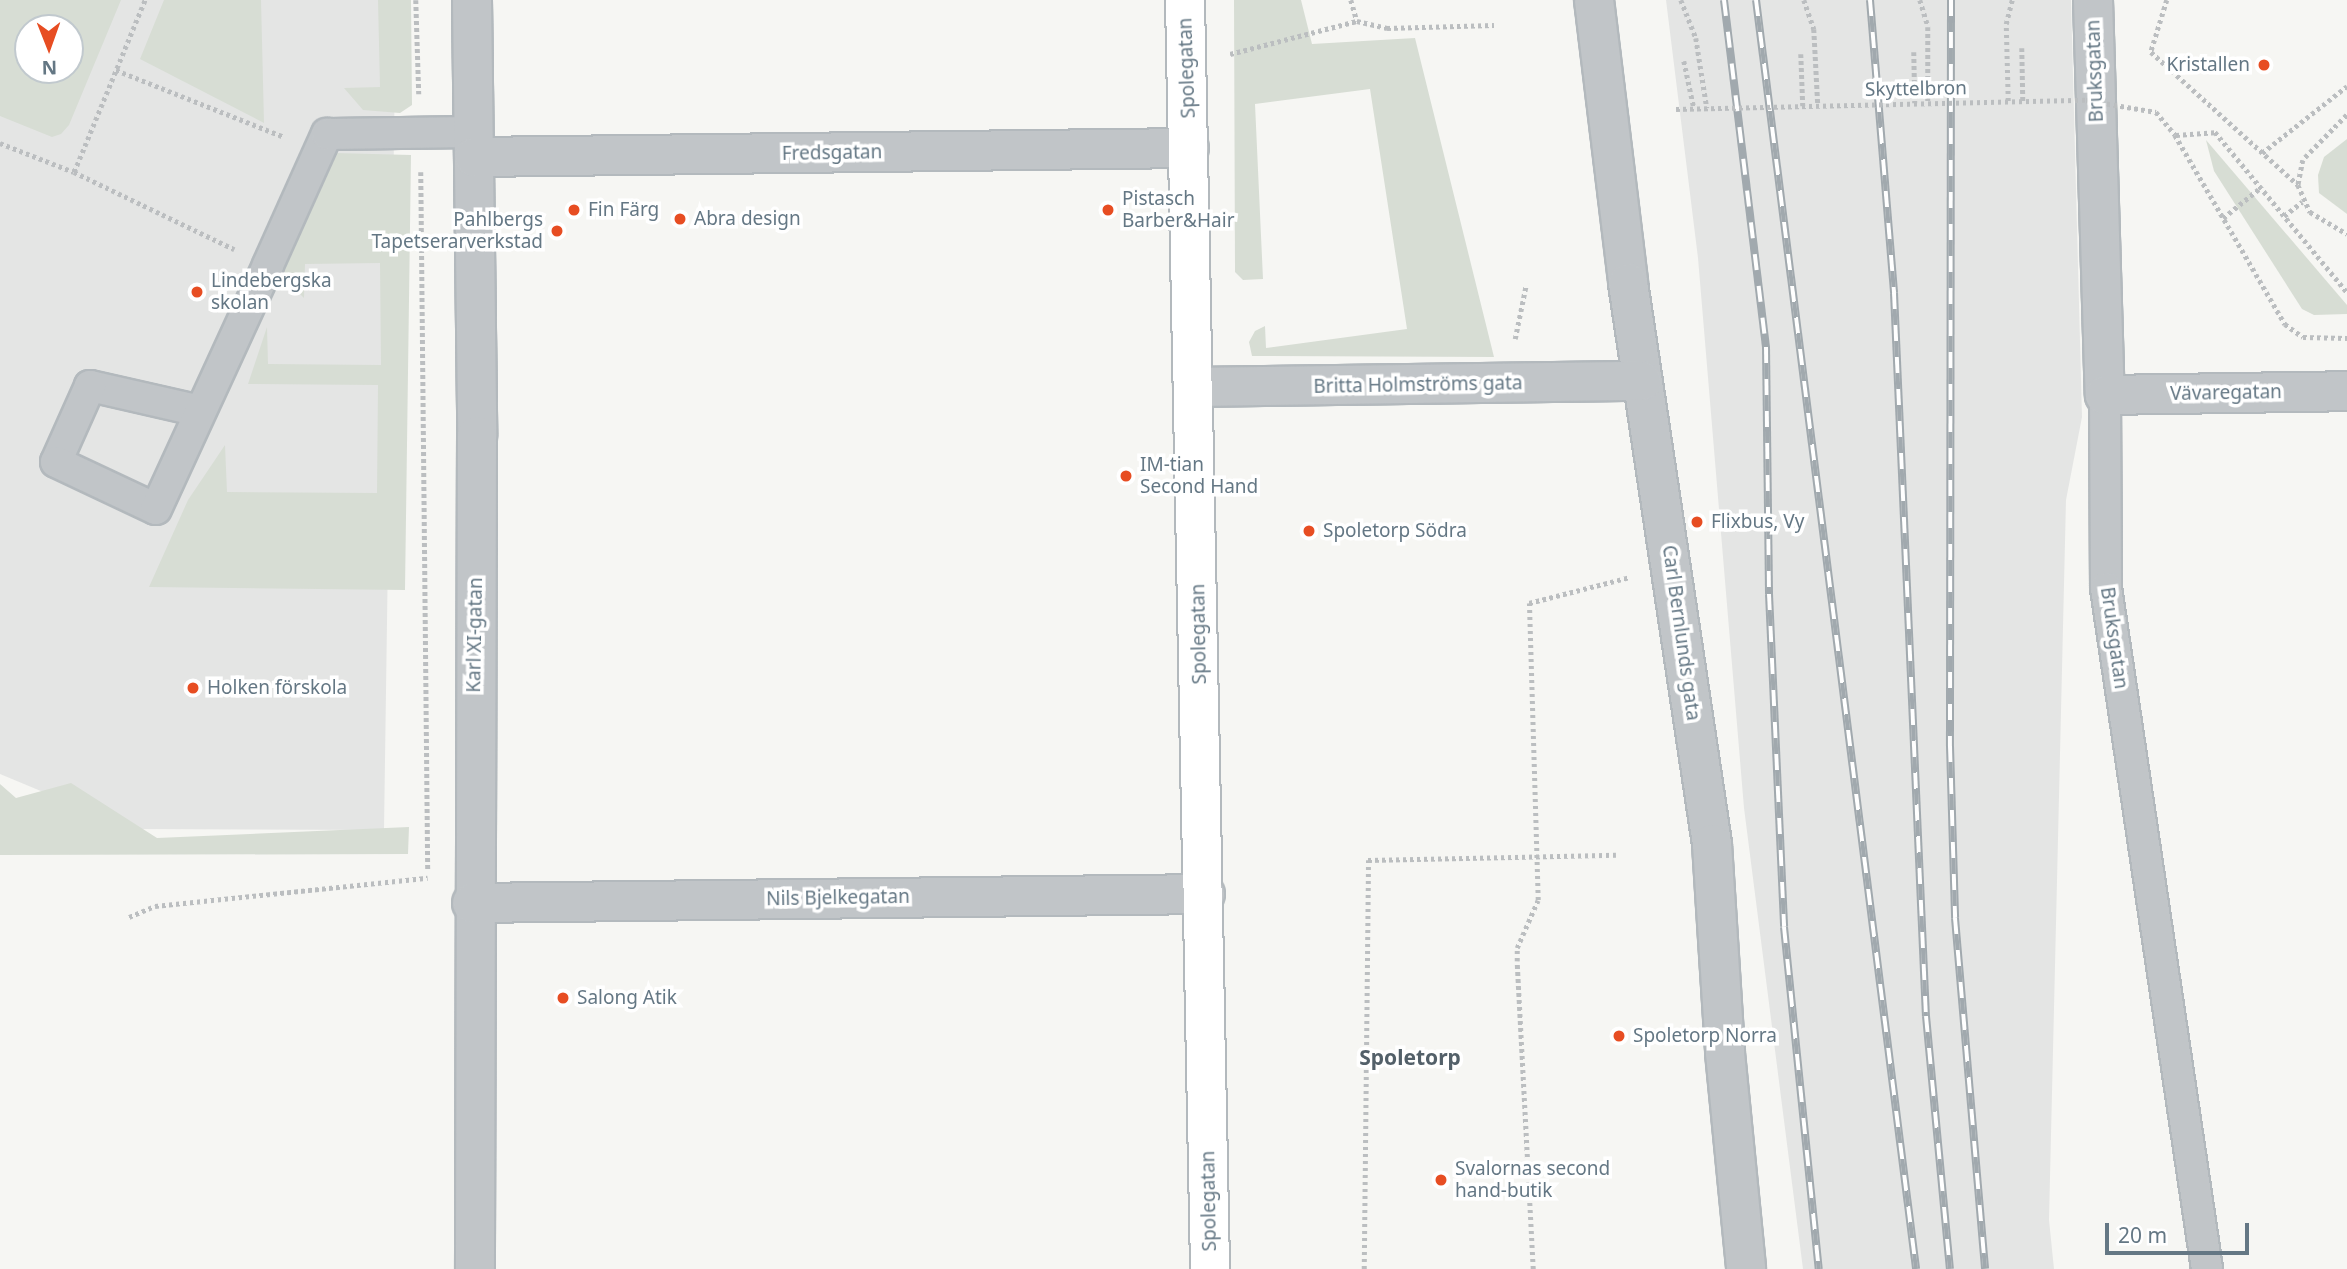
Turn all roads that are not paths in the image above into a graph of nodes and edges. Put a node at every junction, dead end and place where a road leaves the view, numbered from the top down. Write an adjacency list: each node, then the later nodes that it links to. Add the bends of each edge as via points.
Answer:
1 (472, 0): 5 (street, Karl XI-gatan)
2 (1185, 0): 6 (street, Spolegatan)
3 (1594, 0): 7 (street, Carl Bernlunds gata)
4 (2093, 0): 10 (street, Bruksgatan)
5 (474, 145): 6 (street, Fredsgatan); 11 (lane, via 420,132 327,134); 13 (street, Karl XI-gatan)
6 (1189, 148): 8 (street, Spolegatan)
7 (1642, 382): 8 (street, Britta Holmströms gata); 16 (street, Carl Bernlunds gata, via 1712,844 1725,1054)
8 (1193, 387): 12 (street, Spolegatan)
9 (2347, 391): 10 (street, Vävaregatan)
10 (2105, 395): 17 (lane, Bruksgatan, via 2106,588)
11 (200, 411): 11 (lane, via 156,509 56,462 90,386)
12 (1205, 894): 13 (street, Nils Bjelkegatan); 15 (street, Spolegatan)
13 (472, 903): 14 (street, Karl XI-gatan)
14 (475, 1269)
15 (1210, 1269)
16 (1746, 1269)
17 (2207, 1269)

